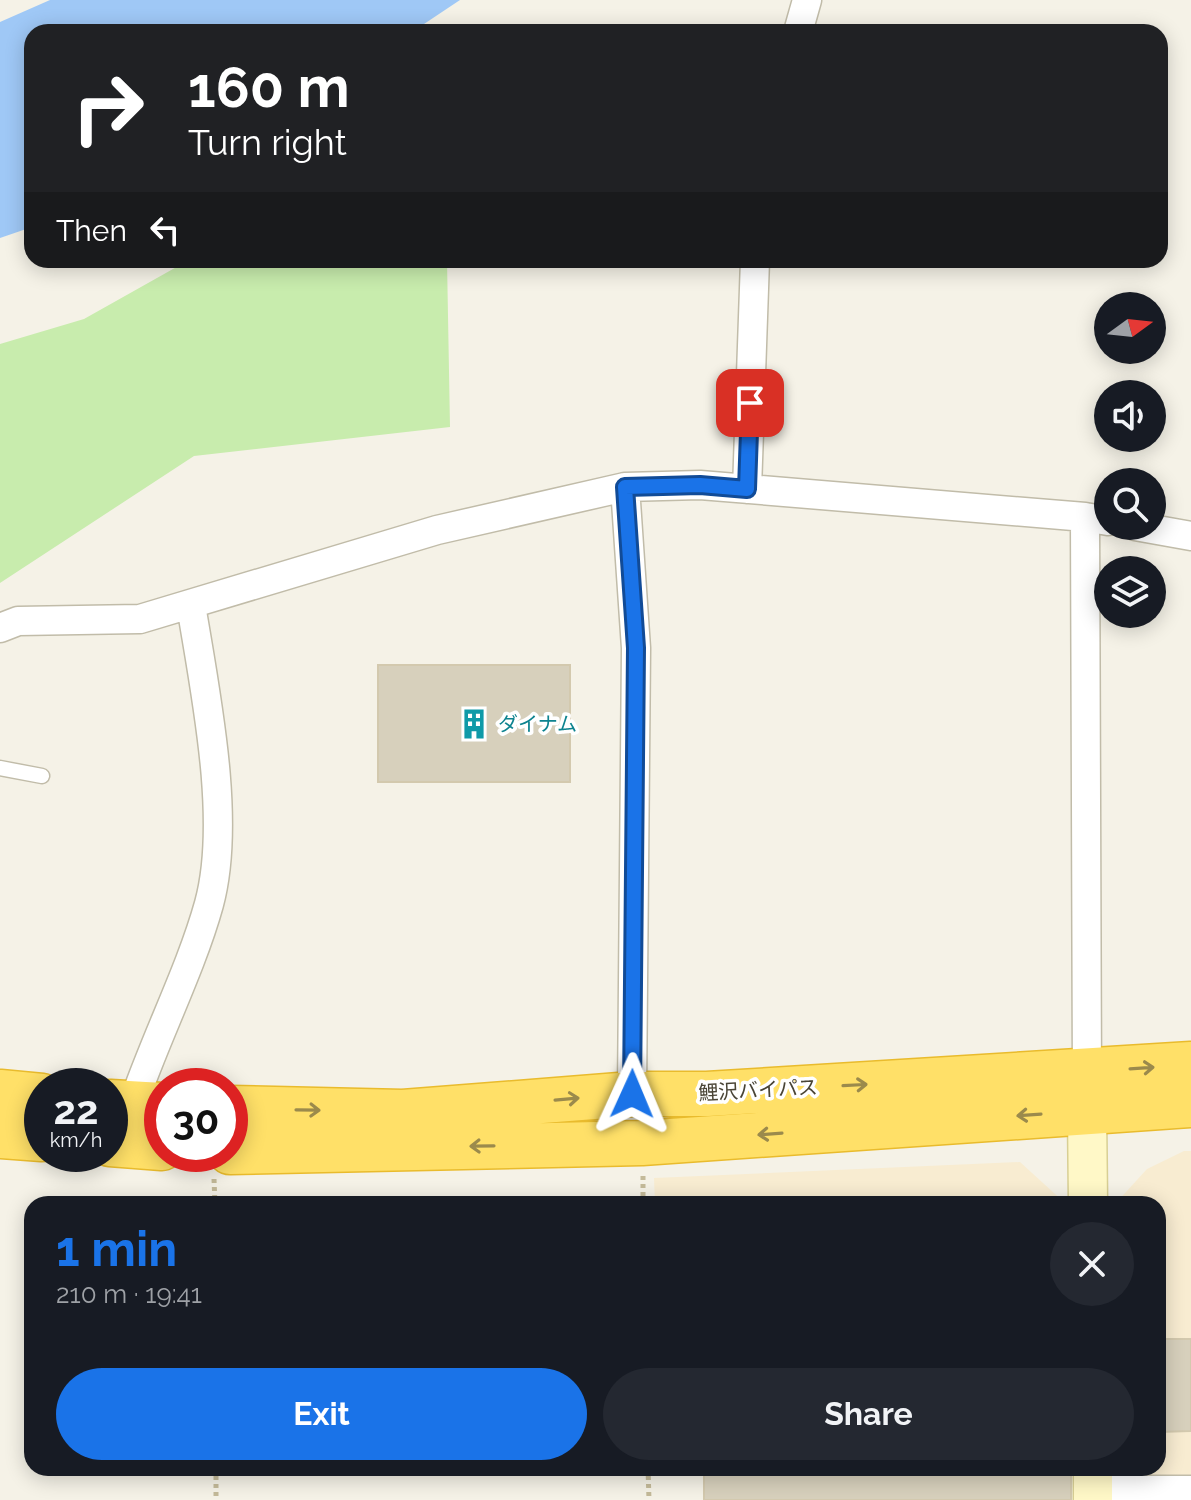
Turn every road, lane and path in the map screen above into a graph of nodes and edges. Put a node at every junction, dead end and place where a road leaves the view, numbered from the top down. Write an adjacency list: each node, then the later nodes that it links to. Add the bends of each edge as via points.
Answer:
1 (807, 0): 2 (street)
2 (800, 24)
3 (755, 268): 5 (street)
4 (625, 487): 5 (street); 10 (street, via 437,530); 18 (street, via 636,648)
5 (747, 489): 6 (street)
6 (1094, 519)
7 (1166, 532): 8 (street)
8 (1191, 536)
9 (1096, 540): 15 (street)
10 (191, 605): 11 (street, via 140,619 18,621); 19 (street, via 214,750 216,836 209,902)
11 (0, 628)
12 (0, 768): 13 (lane)
13 (42, 776)
14 (1191, 1064): 15 (highway, 鯉沢バイパス, one-way to 14)
15 (1087, 1091): 18 (highway, 鯉沢バイパス, one-way to 15); 20 (highway, 鯉沢バイパス); 24 (highway, 鯉沢バイパス, one-way to 24, via 642,1143); 25 (street)
16 (0, 1092): 17 (highway)
17 (24, 1094)
18 (632, 1094): 21 (highway, 鯉沢バイパス, one-way to 18, via 403,1112)
19 (135, 1104)
20 (1191, 1105)
21 (248, 1108)
22 (0, 1136): 23 (highway)
23 (24, 1138)
24 (248, 1152)
25 (1088, 1196)
26 (216, 1476): 30 (path)
27 (648, 1476): 31 (path)
28 (1093, 1486): 29 (street)
29 (1191, 1490)
30 (216, 1500)
31 (649, 1500)

